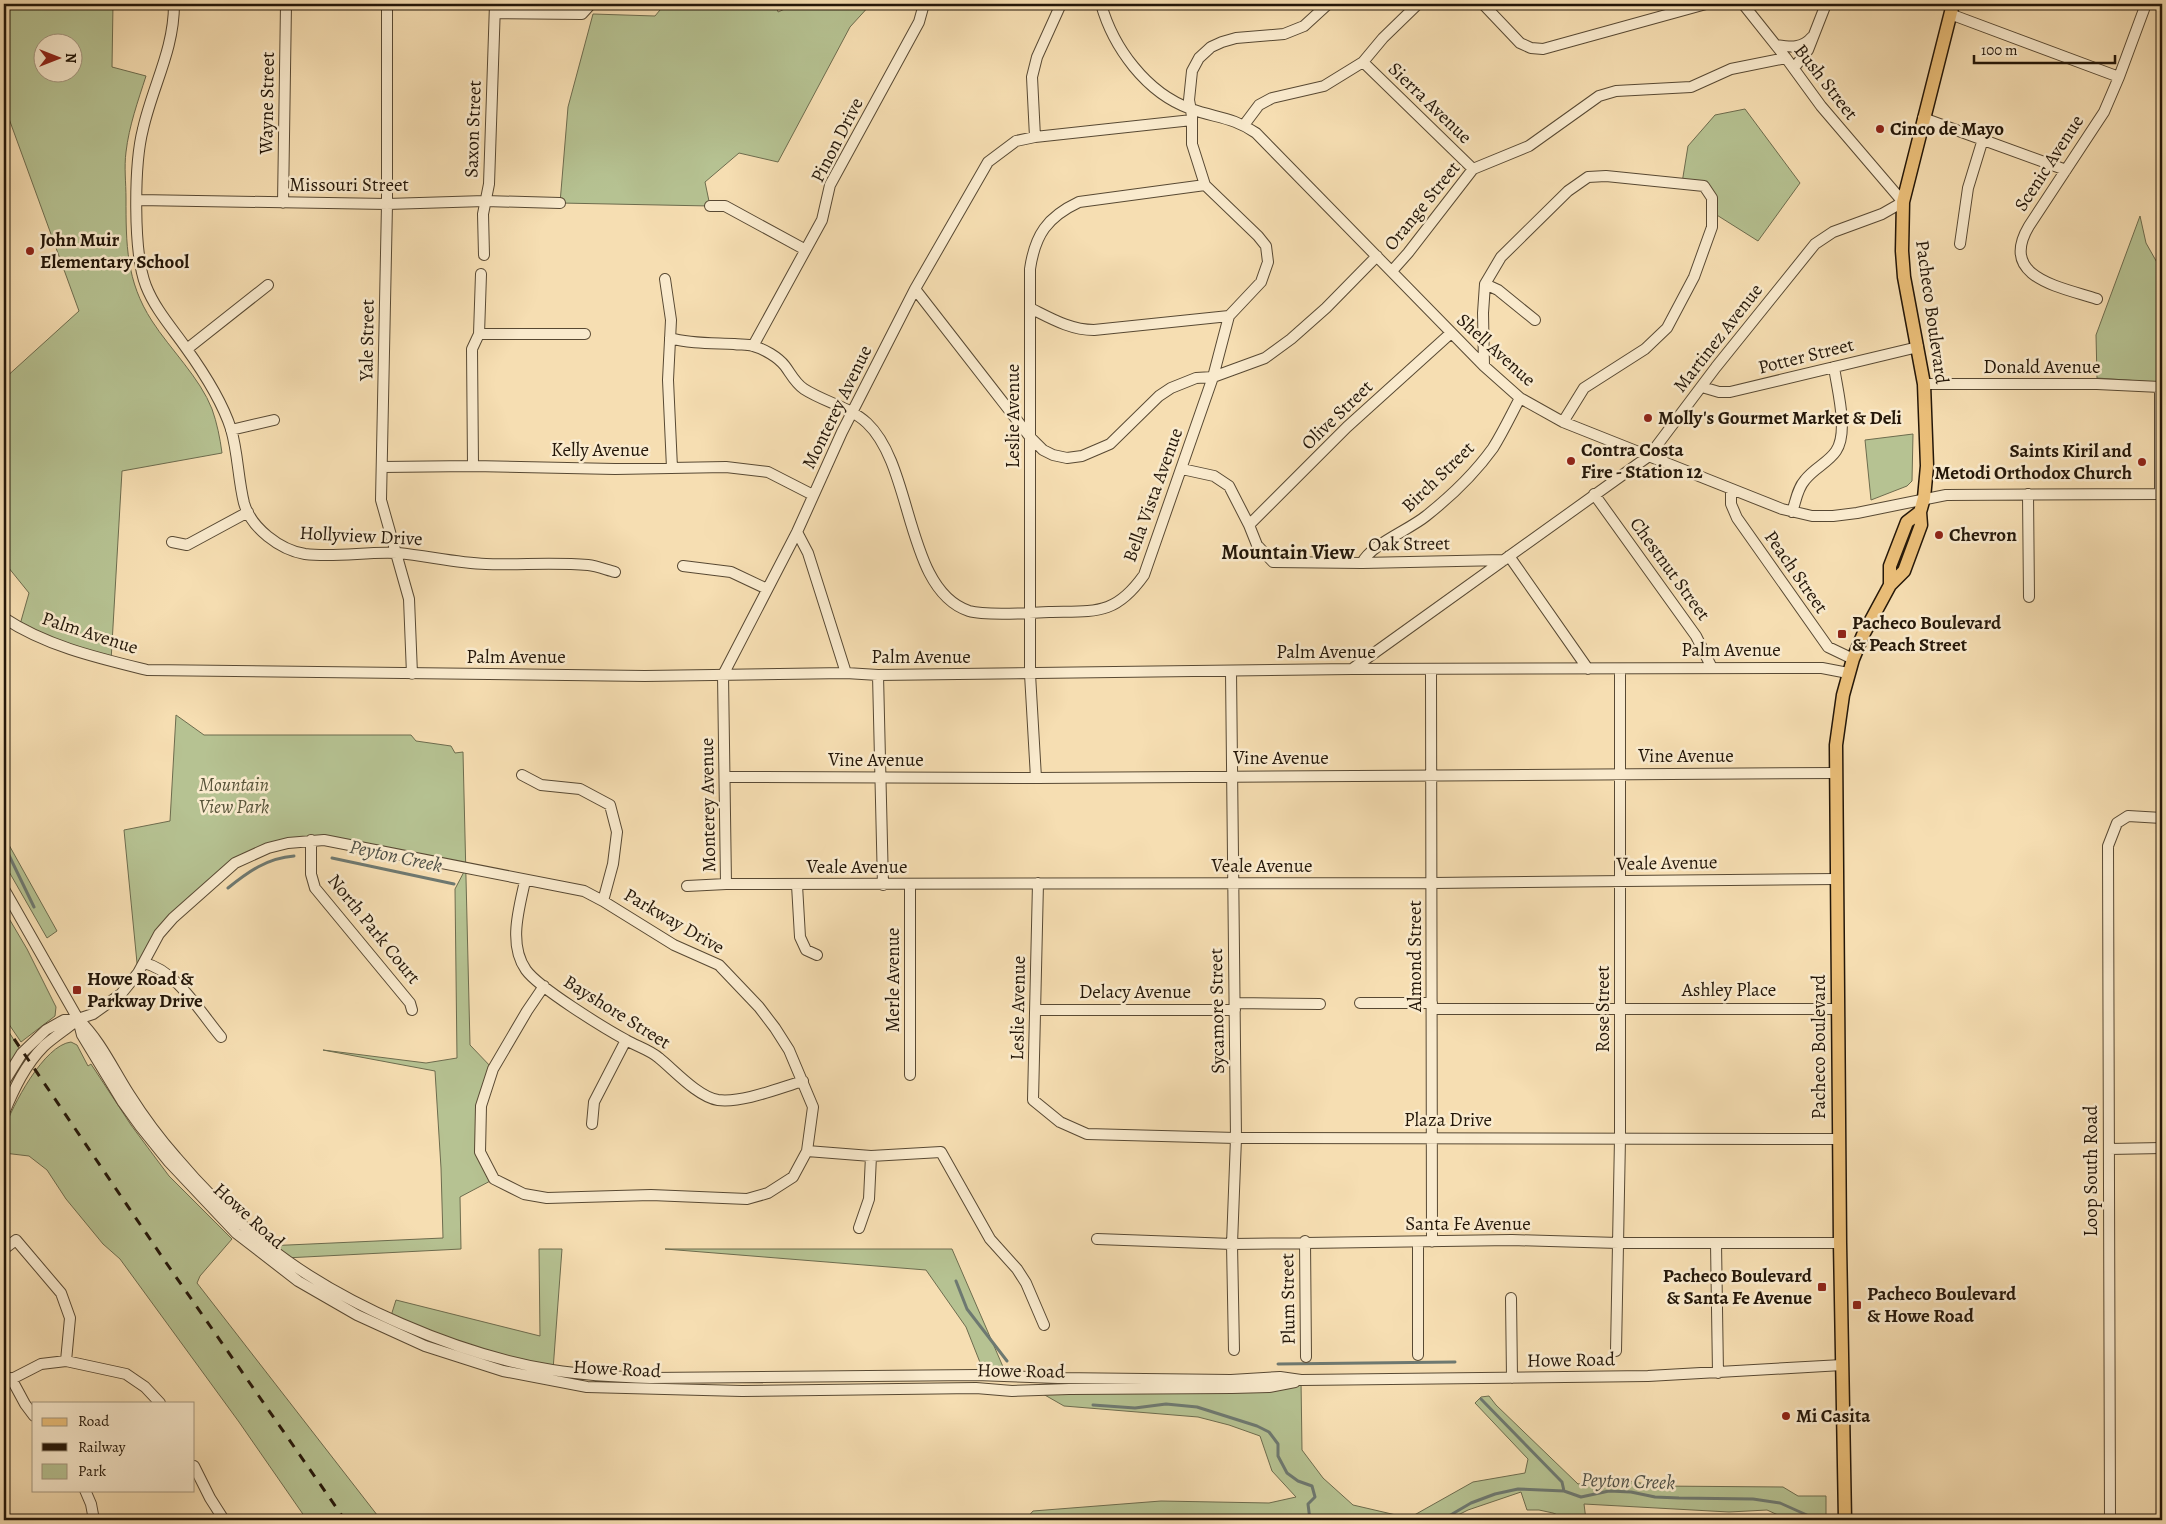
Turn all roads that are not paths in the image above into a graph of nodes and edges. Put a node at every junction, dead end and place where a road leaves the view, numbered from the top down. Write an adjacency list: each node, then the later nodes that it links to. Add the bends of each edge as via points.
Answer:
1 (174, 4): 32 (street, Hollyview Drive, via 169,50 143,129 137,162)
2 (286, 4): 35 (street, Wayne Street)
3 (387, 4): 37 (street, Yale Street)
4 (592, 4): 15 (street, via 582,14)
5 (924, 4): 40 (street, Pinon Drive, via 919,22 830,184 822,220)
6 (1061, 4): 27 (street, via 1032,76)
7 (1101, 4): 23 (street, Shell Avenue, via 1106,24 1144,79)
8 (1328, 4): 23 (street, Bella Vista Avenue, via 1304,26 1284,34 1236,38 1212,47 1192,71)
9 (1418, 4): 20 (street)
10 (1483, 4): 11 (street, via 1520,43 1543,49)
11 (1706, 4)
12 (1743, 4): 18 (street, Bush Street)
13 (1826, 4): 17 (street)
14 (2146, 4): 22 (street, Scenic Avenue)
15 (495, 8): 33 (street, Saxon Street, via 489,184)
16 (1951, 9): 22 (street); 24 (main road, Pacheco Boulevard)
17 (1814, 35): 18 (street, via 1804,45); 21 (street, via 1808,50)
18 (1776, 45): 19 (street, Bush Street)
19 (1786, 58): 21 (street, Bush Street); 29 (street, Orange Street, via 1730,69 1692,87 1616,91 1599,96 1529,146)
20 (1363, 62): 26 (street, via 1324,86 1272,98 1259,105); 29 (street, Sierra Avenue)
21 (1794, 68): 34 (street, Bush Street, via 1821,106)
22 (2119, 76): 30 (street, Scenic Avenue, via 2104,112)
23 (1190, 109): 25 (street, Bella Vista Avenue); 26 (street, Shell Avenue)
24 (1923, 118): 28 (street); 34 (main road, Pacheco Boulevard)
25 (1192, 120): 27 (street, Monterey Avenue); 31 (street, Bella Vista Avenue, via 1193,153)
26 (1244, 125): 42 (street, Shell Avenue, via 1256,133)
27 (1035, 137): 48 (street, Monterey Avenue, via 1016,141 988,162)
28 (1983, 139): 30 (street); 39 (street, via 1968,188)
29 (1473, 169): 43 (street, Orange Street)
30 (2066, 170): 49 (street, Scenic Avenue, via 2022,236 2020,256 2023,265 2040,279)
31 (1205, 185): 50 (street, Leslie Avenue, via 1079,202 1063,209 1042,231 1033,251 1030,269); 51 (street, Bella Vista Avenue, via 1258,236 1268,253 1267,269 1261,282)
32 (138, 200): 35 (street, Missouri Street); 59 (street, Hollyview Drive, via 138,240 146,286 160,313)
33 (485, 201): 36 (street, Missouri Street); 37 (street, Missouri Street); 41 (street, Saxon Street)
34 (1903, 202): 58 (main road, Pacheco Boulevard, via 1904,277); 64 (street, Martinez Avenue, via 1882,214 1833,232 1815,244)
35 (283, 203): 37 (street, Missouri Street)
36 (560, 203)
37 (387, 204): 73 (street, Yale Street)
38 (710, 206): 40 (street, via 725,206)
39 (1960, 244)
40 (804, 249): 57 (street, Pinon Drive)
41 (484, 256)
42 (1377, 256): 43 (street, Shell Avenue); 62 (street, Orange Street, via 1291,339 1265,358)
43 (1392, 271): 53 (street, Shell Avenue)
44 (481, 274): 54 (street)
45 (665, 279): 56 (street, via 671,320)
46 (1486, 284): 52 (street); 60 (street); 68 (street, via 1501,257 1588,177 1704,186 1712,198 1712,227 1694,277 1667,328 1645,349 1584,388)
47 (268, 285): 59 (street)
48 (915, 289): 66 (street, Monterey Avenue); 70 (street, Orange Street)
49 (2097, 299)
50 (1032, 309): 51 (street, via 1080,330); 70 (street, Leslie Avenue)
51 (1229, 316): 62 (street, Bella Vista Avenue)
52 (1535, 320)
53 (1451, 333): 60 (street, Shell Avenue); 84 (street, Olive Street, via 1347,427)
54 (479, 334): 55 (street); 72 (street, via 472,349)
55 (585, 334)
56 (670, 338): 57 (street); 74 (street, via 668,380)
57 (753, 346): 66 (street, Bella Vista Avenue, via 784,365 804,389)
58 (1918, 347): 61 (street, Potter Street); 63 (main road, Pacheco Boulevard)
59 (188, 349): 69 (street, Hollyview Drive, via 214,391)
60 (1484, 366): 65 (street, Shell Avenue)
61 (1834, 367): 64 (street, Potter Street, via 1730,392); 83 (street, via 1842,419 1841,441 1830,459 1801,485)
62 (1213, 377): 70 (street, Orange Street, via 1196,378 1172,388 1159,396 1110,444 1082,456 1053,456); 75 (street, Bella Vista Avenue)
63 (1924, 384): 79 (street, Donald Avenue, via 2160,387); 81 (main road, Pacheco Boulevard)
64 (1702, 387): 71 (street, Martinez Avenue)
65 (1520, 398): 68 (street, Shell Avenue); 89 (street, Birch Street, via 1479,465 1425,517 1374,548)
66 (853, 413): 80 (street, Monterey Avenue); 94 (street, Bella Vista Avenue, via 867,423 882,442 896,474 917,544 940,589 968,610)
67 (274, 420): 69 (street)
68 (1563, 422): 71 (street, Shell Avenue)
69 (231, 430): 82 (street, Hollyview Drive)
70 (1030, 437): 94 (street, Leslie Avenue)
71 (1649, 456): 76 (street, Shell Avenue); 77 (street, Martinez Avenue)
72 (473, 466): 73 (street, Kelly Avenue); 74 (street, Kelly Avenue)
73 (382, 467): 87 (street, Yale Street, via 381,500)
74 (672, 468): 80 (street, Kelly Avenue, via 726,467 768,472)
75 (1182, 469): 84 (street, Oak Street, via 1214,476 1229,486); 94 (street, Bella Vista Avenue, via 1144,575 1121,602 1097,611)
76 (1731, 489): 83 (street, Shell Avenue); 96 (street, Peach Street, via 1737,518 1828,647)
77 (1594, 494): 88 (street, Martinez Avenue); 98 (street, Chestnut Street, via 1696,636)
78 (2028, 494): 79 (street, Shell Avenue); 81 (street, Shell Avenue); 93 (street)
79 (2161, 494)
80 (813, 496): 85 (street, Monterey Avenue)
81 (1924, 498): 83 (street, Shell Avenue, via 1843,515 1812,516); 96 (main road, Pacheco Boulevard, via 1921,525 1904,571 1890,585)
82 (248, 512): 86 (street, via 187,545); 87 (street, Hollyview Drive, via 269,538 287,549 306,554)
83 (1792, 512)
84 (1249, 525): 89 (street, Oak Street, via 1257,545 1273,562)
85 (797, 532): 92 (street, Monterey Avenue); 103 (street, via 808,554)
86 (172, 542)
87 (396, 553): 91 (street, Hollyview Drive, via 483,564 590,565); 105 (street, Yale Street, via 409,598)
88 (1507, 558): 89 (street, Oak Street); 99 (street, Martinez Avenue); 100 (street)
89 (1362, 563)
90 (683, 566): 92 (street, via 732,572)
91 (615, 572)
92 (767, 589): 107 (street, Monterey Avenue)
93 (2028, 597)
94 (1031, 613): 106 (street, Leslie Avenue)
95 (4, 618): 105 (street, Palm Avenue, via 19,628 81,653 146,670)
96 (1853, 659): 104 (main road, Pacheco Boulevard)
97 (1620, 668): 98 (street, Palm Avenue); 100 (street, Palm Avenue); 110 (street, Rose Street)
98 (1712, 668): 104 (street, Palm Avenue, via 1822,668)
99 (1352, 669): 101 (street, Palm Avenue); 102 (street, Palm Avenue)
100 (1588, 669): 101 (street, Palm Avenue)
101 (1431, 670): 112 (street, Almond Street)
102 (1231, 671): 106 (street, Palm Avenue); 114 (street, Sycamore Street)
103 (846, 673): 107 (street, Palm Avenue); 108 (street, Palm Avenue)
104 (1848, 673): 109 (main road, Pacheco Boulevard, via 1839,720)
105 (412, 674): 107 (street, Palm Avenue)
106 (1030, 674): 108 (street, Palm Avenue); 116 (street, Leslie Avenue)
107 (723, 675): 113 (street, Monterey Avenue)
108 (878, 675): 115 (street)
109 (1836, 773): 110 (street, Vine Avenue); 119 (main road, Pacheco Boulevard)
110 (1621, 774): 112 (street, Vine Avenue); 121 (street, Rose Street)
111 (522, 775): 131 (street, via 541,784 580,789 610,805 618,832)
112 (1432, 775): 114 (street, Vine Avenue); 124 (street, Almond Street)
113 (726, 776): 115 (street, Vine Avenue); 125 (street, Monterey Avenue)
114 (1231, 776): 116 (street, Vine Avenue); 123 (street, Sycamore Street)
115 (881, 778): 116 (street, Vine Avenue); 128 (street)
116 (1036, 778)
117 (2162, 818): 157 (street, Loop South Road, via 2128,816 2117,823 2108,846)
118 (311, 840): 120 (street, Parkway Drive, via 346,844); 133 (street, Parkway Drive, via 268,848 235,863 173,918 159,934); 141 (street, North Park Court, via 311,874 315,888 410,1003)
119 (1837, 879): 121 (street, Veale Avenue); 140 (main road, Pacheco Boulevard)
120 (525, 881): 131 (street, Parkway Drive, via 584,891); 134 (street, Bayshore Street, via 516,925 517,950 526,970)
121 (1621, 881): 124 (street, Veale Avenue); 139 (street, Rose Street)
122 (1038, 883): 123 (street, Veale Avenue); 126 (street, Veale Avenue); 142 (street, Leslie Avenue)
123 (1233, 883): 124 (street, Veale Avenue); 138 (street, Sycamore Street)
124 (1432, 883): 137 (street, Almond Street)
125 (726, 884): 127 (street, Veale Avenue); 129 (street, Veale Avenue)
126 (910, 884): 128 (street, Veale Avenue); 146 (street, Merle Avenue)
127 (797, 885): 128 (street, Veale Avenue); 132 (street, via 800,937 806,950)
128 (883, 885)
129 (687, 886)
130 (4, 889): 143 (street, Howe Road)
131 (603, 901): 147 (street, Parkway Drive, via 674,945 719,965 775,1028)
132 (817, 955)
133 (144, 963): 143 (street, Parkway Drive, via 121,994 93,1014); 144 (street, via 170,975)
134 (544, 986): 145 (street, Bayshore Street); 158 (street, Parkway Drive, via 493,1069 481,1106 480,1152 494,1179 524,1194 548,1198 651,1196 747,1199 768,1193 793,1177)
135 (1360, 1003): 137 (street)
136 (1320, 1004): 138 (street, Delacy Avenue)
137 (1432, 1006): 139 (street); 152 (street, Almond Street)
138 (1235, 1007): 142 (street, Delacy Avenue); 153 (street, Sycamore Street)
139 (1620, 1007): 140 (street, Ashley Place); 154 (street, Rose Street)
140 (1838, 1009): 155 (main road, Pacheco Boulevard)
141 (412, 1010)
142 (1036, 1010): 150 (street, Leslie Avenue, via 1033,1100)
143 (78, 1019): 148 (street, via 64,1020 46,1030 22,1053); 149 (street, via 44,1046 29,1065); 181 (street, Howe Road, via 90,1030 130,1095 176,1157 221,1206 266,1246 330,1288 390,1319 460,1346 553,1370 643,1378 976,1375 1232,1380 1280,1377); 181 (street, Howe Road, via 82,1035 140,1126 175,1170 256,1250 298,1281 360,1317 426,1346 503,1371 587,1387 742,1391 1223,1389 1269,1387)
144 (220, 1037)
145 (626, 1040): 147 (street, Bayshore Street, via 658,1056 690,1086 717,1100 745,1098); 151 (street, via 594,1102)
146 (910, 1075)
147 (803, 1081): 158 (street, Parkway Drive, via 812,1107)
148 (4, 1082)
149 (4, 1113)
150 (1060, 1122): 153 (street, Plaza Drive, via 1088,1134)
151 (592, 1124)
152 (1432, 1137): 153 (street, Plaza Drive); 154 (street, Plaza Drive); 164 (street, Almond Street)
153 (1236, 1138): 168 (street, Sycamore Street)
154 (1620, 1138): 155 (street, Plaza Drive); 165 (street, Rose Street)
155 (1839, 1138): 167 (main road, Pacheco Boulevard)
156 (2162, 1148): 157 (street)
157 (2109, 1149): 189 (street, Loop South Road)
158 (807, 1151): 159 (street)
159 (871, 1156): 160 (street, via 869,1199); 171 (street, via 941,1152 990,1239 1026,1283)
160 (859, 1228)
161 (1097, 1239): 168 (street, Santa Fe Avenue)
162 (1305, 1241): 163 (street, Santa Fe Avenue); 168 (street, Santa Fe Avenue); 175 (street, Plum Street)
163 (1418, 1242): 164 (street, Santa Fe Avenue); 174 (street)
164 (1432, 1242): 165 (street, Santa Fe Avenue)
165 (1618, 1243): 166 (street, Santa Fe Avenue); 173 (street, Rose Street)
166 (1716, 1243): 167 (street, Santa Fe Avenue); 178 (street)
167 (1840, 1243): 177 (main road, Pacheco Boulevard)
168 (1232, 1244): 172 (street, Sycamore Street)
169 (4, 1249): 176 (street, via 16,1240 61,1293 70,1318)
170 (1511, 1298): 179 (street)
171 (1044, 1324)
172 (1234, 1350)
173 (1616, 1351)
174 (1418, 1355)
175 (1306, 1357)
176 (66, 1361): 180 (street, via 41,1364); 182 (street, via 126,1374)
177 (1842, 1365): 178 (street, Howe Road); 188 (main road, Pacheco Boulevard)
178 (1718, 1374): 179 (street, Howe Road)
179 (1512, 1378): 181 (street, Howe Road)
180 (7, 1380): 183 (street)
181 (1301, 1380)
182 (159, 1402)
183 (32, 1413)
184 (195, 1468): 187 (street)
185 (86, 1492): 186 (street)
186 (94, 1520)
187 (224, 1520)
188 (1845, 1520)
189 (2110, 1520)

